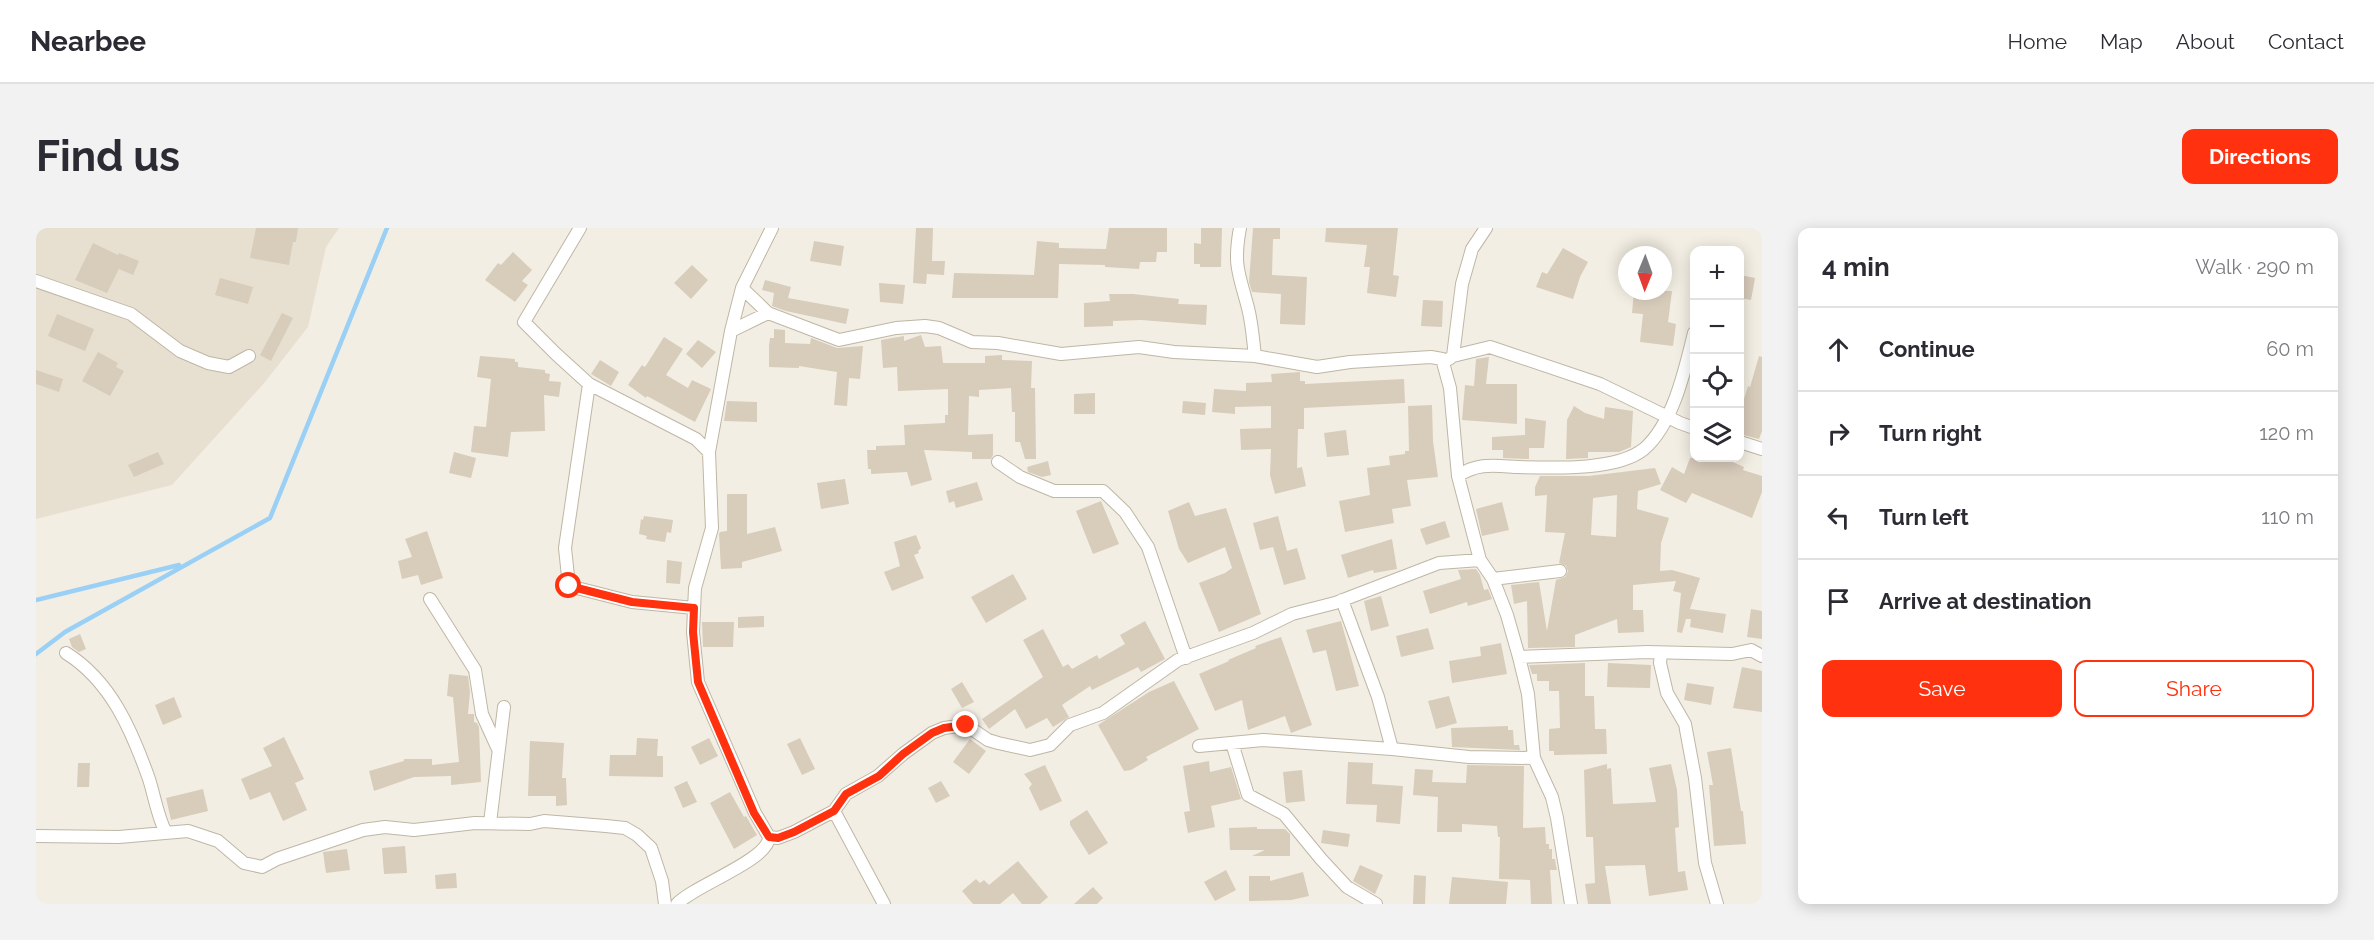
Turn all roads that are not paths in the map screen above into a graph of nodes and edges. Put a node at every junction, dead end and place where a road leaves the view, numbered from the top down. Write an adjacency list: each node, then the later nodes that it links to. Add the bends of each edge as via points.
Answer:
1 (580, 228): 13 (street, via 524,322)
2 (772, 228): 6 (street)
3 (1240, 228): 11 (street, via 1238,278 1248,309)
4 (1486, 228): 12 (street, via 1472,249)
5 (36, 282): 10 (street, via 131,314 180,351 208,363 230,367)
6 (742, 288): 7 (street); 8 (street)
7 (768, 313): 8 (street); 11 (street, via 839,340 925,326 972,342 1061,354 1138,347)
8 (731, 331): 18 (street)
9 (1690, 348): 14 (street)
10 (249, 356)
11 (1255, 356): 12 (street, via 1317,367 1431,357)
12 (1448, 359): 14 (street, via 1490,347 1600,384); 20 (street)
13 (590, 384): 18 (street, via 696,439); 26 (street, via 565,548 569,586 632,602)
14 (1668, 416): 15 (street); 20 (street, via 1642,450 1614,463 1552,468 1482,465)
15 (1690, 426)
16 (1744, 443): 17 (street)
17 (1762, 449)
18 (709, 452): 26 (street, via 712,528 695,588)
19 (998, 462): 31 (street, via 1020,477 1054,491 1103,491 1125,512 1148,547)
20 (1458, 476): 21 (street)
21 (1480, 560): 23 (street); 25 (street, via 1439,563)
22 (1560, 571): 23 (street)
23 (1493, 579): 30 (street)
24 (430, 599): 36 (street, via 475,670 482,714)
25 (1342, 600): 31 (street, via 1292,614); 35 (street, via 1378,697)
26 (694, 608): 42 (street, via 698,682 754,813)
27 (66, 653): 40 (street, via 105,687 125,718)
28 (1660, 653): 29 (street, via 1732,654 1751,650); 30 (street); 48 (street, via 1667,693 1685,724 1705,863)
29 (1762, 656)
30 (1519, 657): 37 (street, via 1528,693)
31 (1186, 658): 38 (street, via 1103,713 1070,725 1050,745 1030,750 998,743 966,725 932,733 879,776 846,794)
32 (504, 707): 36 (street)
33 (1232, 742): 34 (street); 35 (street, via 1263,740); 46 (street, via 1248,795 1284,814 1347,887)
34 (1199, 746)
35 (1392, 748): 37 (street, via 1469,757)
36 (498, 749): 39 (street)
37 (1534, 758): 47 (street, via 1552,797)
38 (834, 811): 42 (street, via 786,835); 45 (street)
39 (490, 823): 40 (street, via 363,830 262,867 244,863 218,841 188,831); 43 (street, via 544,821 625,828 651,848)
40 (166, 832): 41 (street, via 119,837)
41 (36, 836)
42 (769, 837): 44 (street, via 766,847 753,857)
43 (665, 904)
44 (677, 904)
45 (884, 904)
46 (1376, 904)
47 (1571, 904)
48 (1717, 904)

